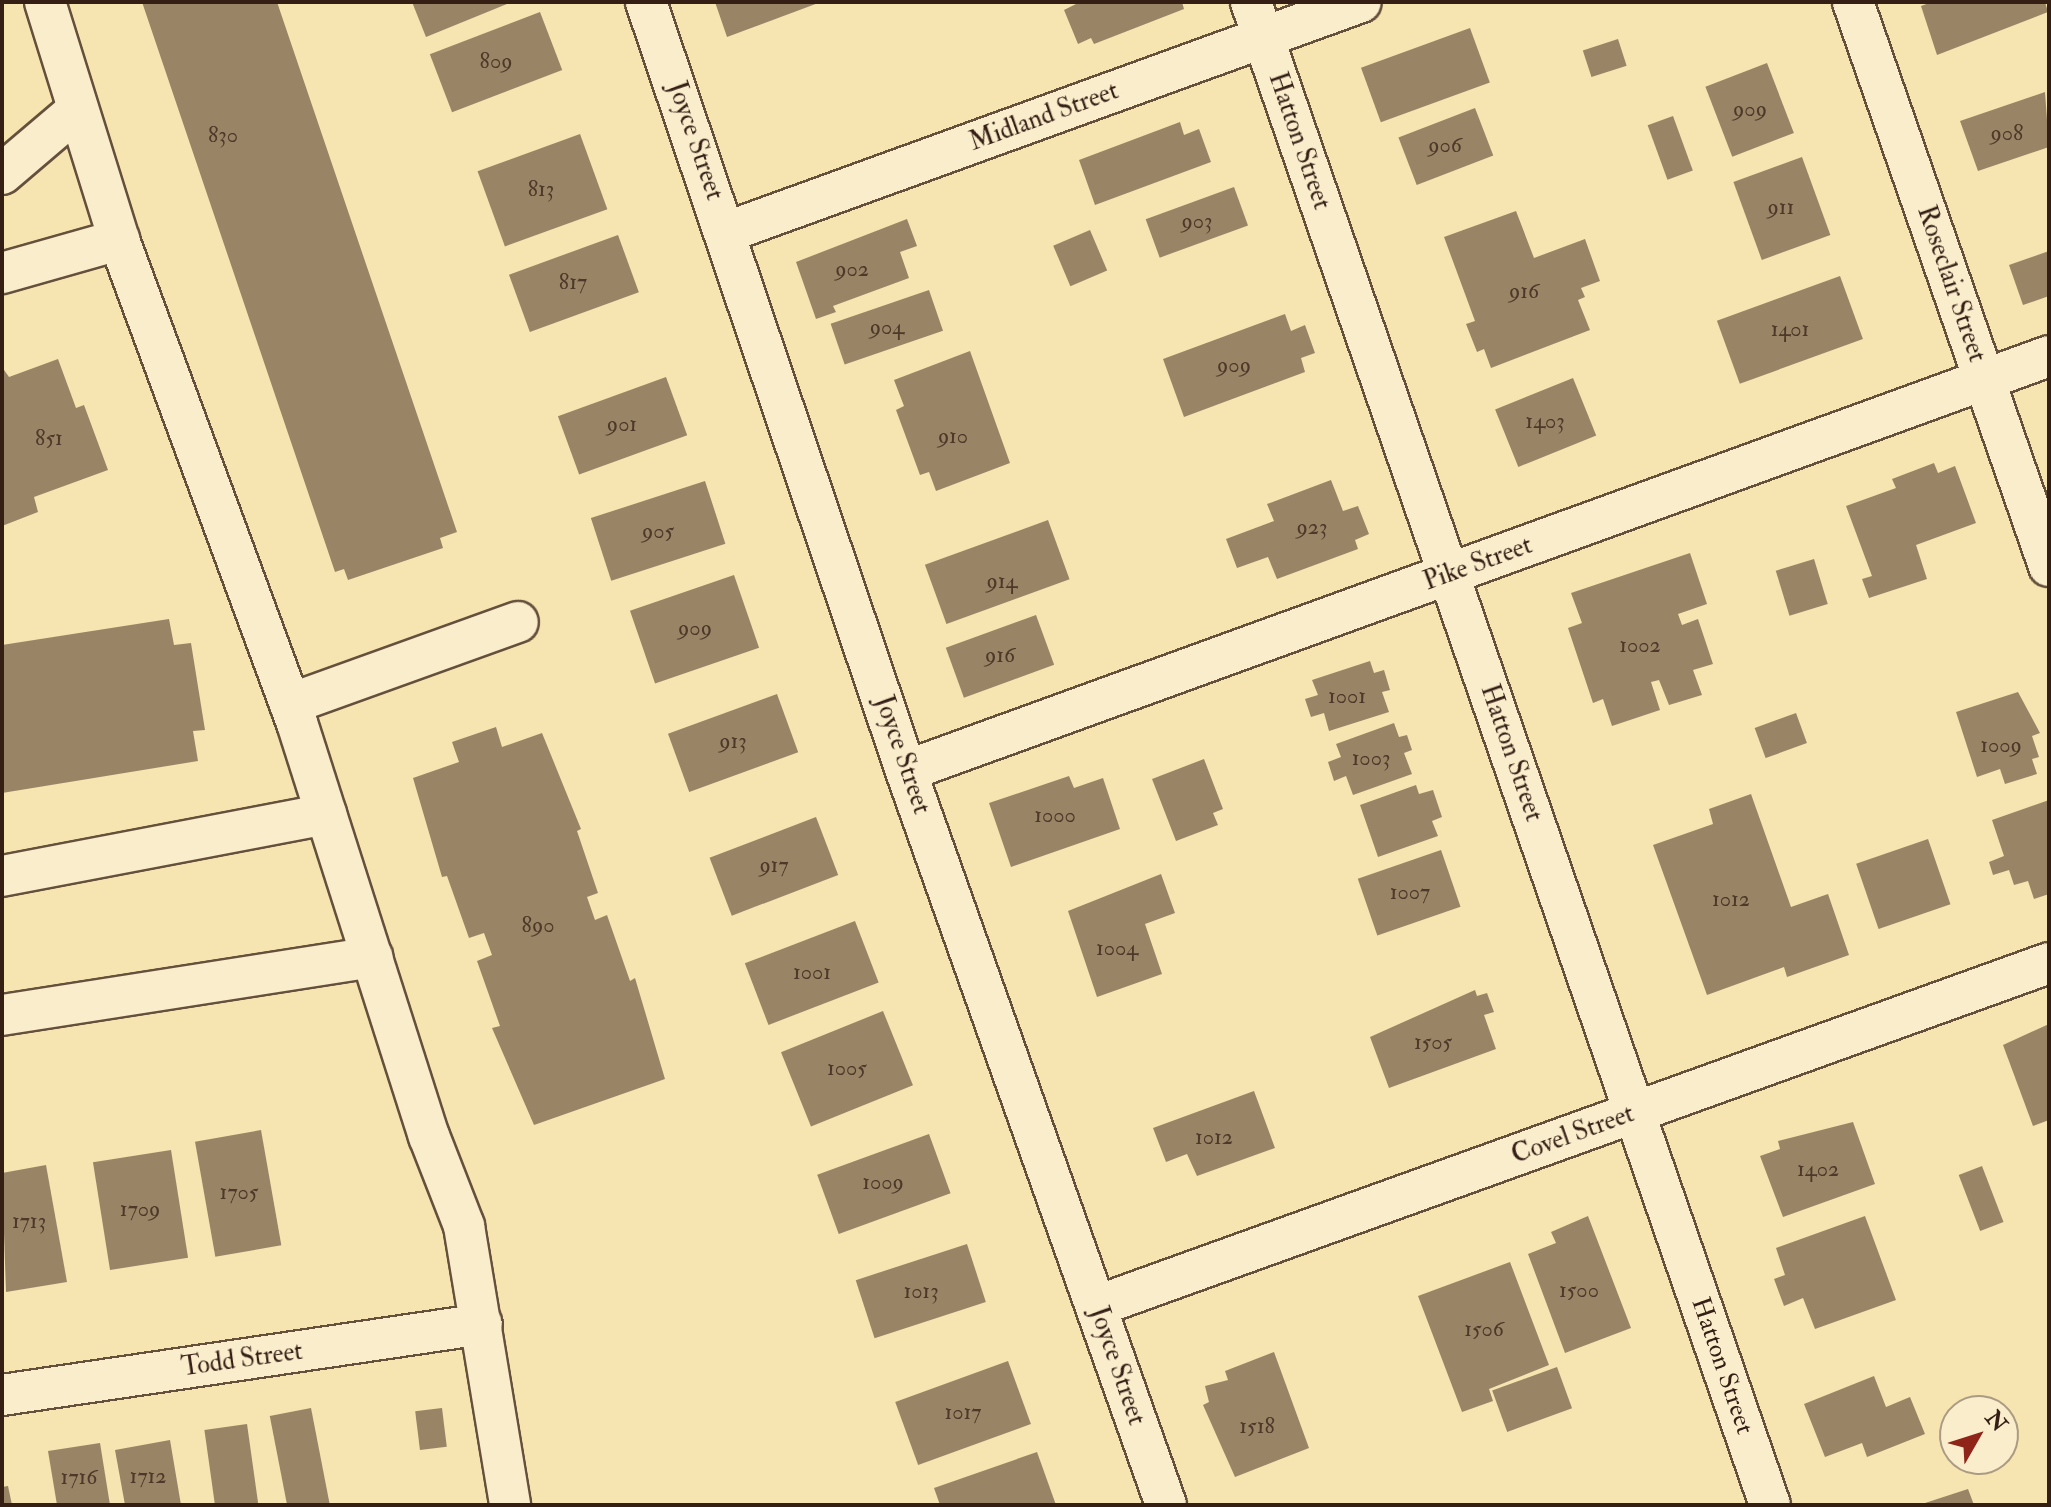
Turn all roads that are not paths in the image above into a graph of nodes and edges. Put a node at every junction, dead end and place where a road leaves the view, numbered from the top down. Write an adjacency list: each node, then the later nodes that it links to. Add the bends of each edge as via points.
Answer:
1 (45, 2): 6 (street)
2 (646, 2): 8 (street, Joyce Street)
3 (1361, 2): 5 (street, Midland Street)
4 (1853, 2): 12 (street, Roseclair Street)
5 (1258, 20): 8 (street, Midland Street); 14 (street, Hatton Street)
6 (76, 111): 7 (street); 9 (street)
7 (2, 174)
8 (727, 232): 17 (street, Joyce Street)
9 (119, 240): 10 (street); 16 (street)
10 (2, 273)
11 (2049, 356): 12 (street, Pike Street)
12 (1984, 380): 13 (street, Roseclair Street); 14 (street, Pike Street)
13 (2049, 566)
14 (1449, 574): 17 (street, Pike Street); 23 (street, Hatton Street)
15 (518, 622): 16 (street)
16 (290, 704): 18 (street)
17 (906, 771): 24 (street, Joyce Street)
18 (326, 814): 19 (street); 20 (street)
19 (2, 876)
20 (372, 957): 22 (street); 25 (street, via 464,1226)
21 (2049, 963): 23 (street, Covel Street)
22 (2, 1015)
23 (1635, 1112): 24 (street, Covel Street); 29 (street, Hatton Street)
24 (1097, 1306): 28 (street, Joyce Street)
25 (482, 1324): 26 (street, Todd Street); 27 (street)
26 (2, 1395)
27 (510, 1505)
28 (1166, 1505)
29 (1770, 1505)

